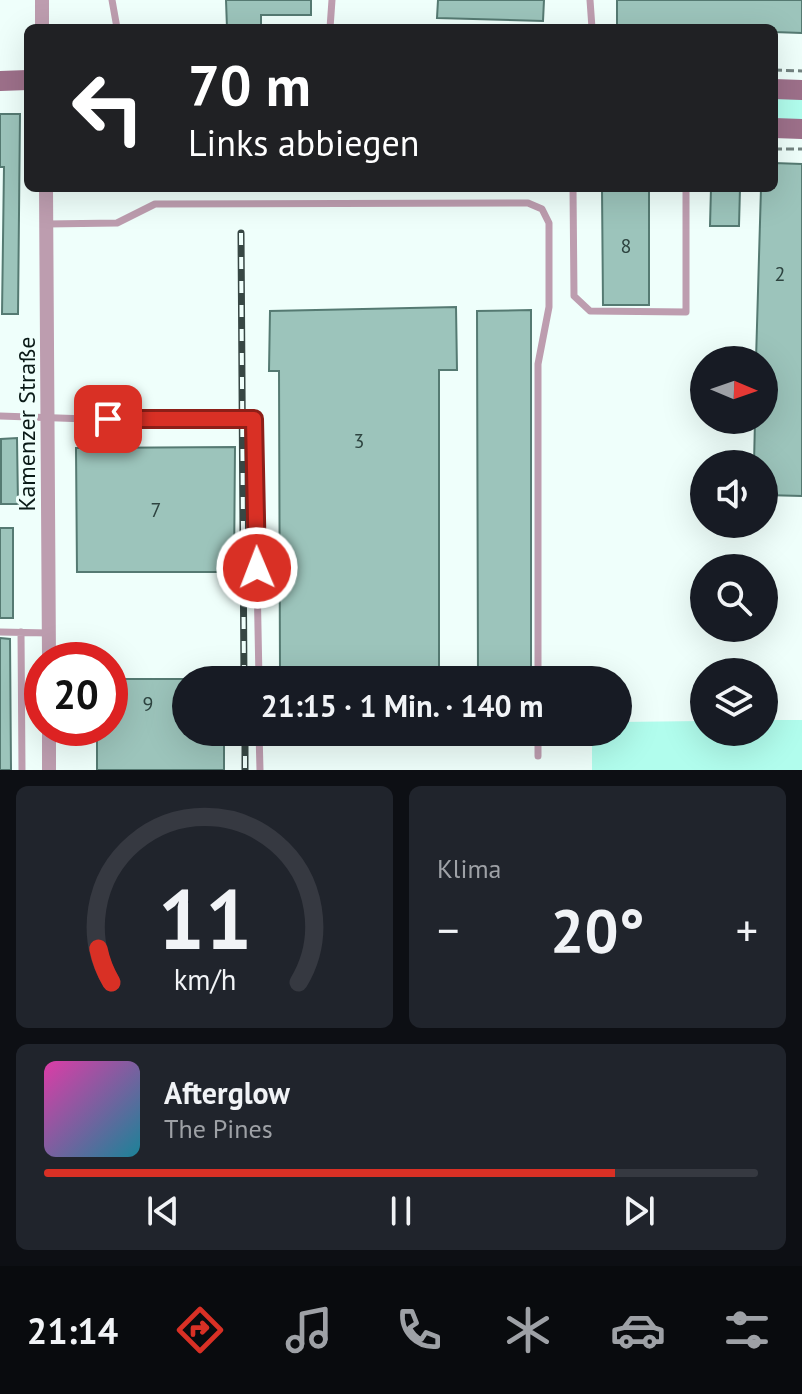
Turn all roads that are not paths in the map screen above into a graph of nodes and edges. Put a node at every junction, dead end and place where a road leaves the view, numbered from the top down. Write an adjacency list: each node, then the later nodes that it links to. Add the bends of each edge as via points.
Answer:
1 (42, 0): 5 (street)
2 (112, 0): 6 (lane)
3 (332, 0): 7 (lane)
4 (590, 0): 8 (lane)
5 (42, 24)
6 (116, 24)
7 (330, 24)
8 (592, 24)
9 (24, 80): 10 (main road)
10 (0, 81)
11 (778, 89): 12 (main road)
12 (802, 90)
13 (778, 128): 14 (main road)
14 (802, 129)
15 (46, 192): 18 (street, Kamenzer Straße)
16 (573, 192): 17 (lane, via 574,296 590,311 686,312)
17 (686, 192)
18 (47, 224): 20 (street, Kamenzer Straße); 26 (lane, via 117,223 155,204 528,203 542,209 549,223 549,307 538,364)
19 (0, 416): 20 (lane)
20 (48, 416): 23 (street, Kamenzer Straße); 25 (lane, via 254,419)
21 (0, 632): 22 (lane)
22 (21, 632): 23 (lane); 31 (lane)
23 (49, 633): 24 (street, Kamenzer Straße)
24 (49, 642)
25 (259, 666)
26 (538, 666)
27 (49, 746): 32 (street)
28 (259, 746): 33 (lane)
29 (538, 746): 30 (lane)
30 (538, 756)
31 (22, 770)
32 (49, 770)
33 (260, 770)

